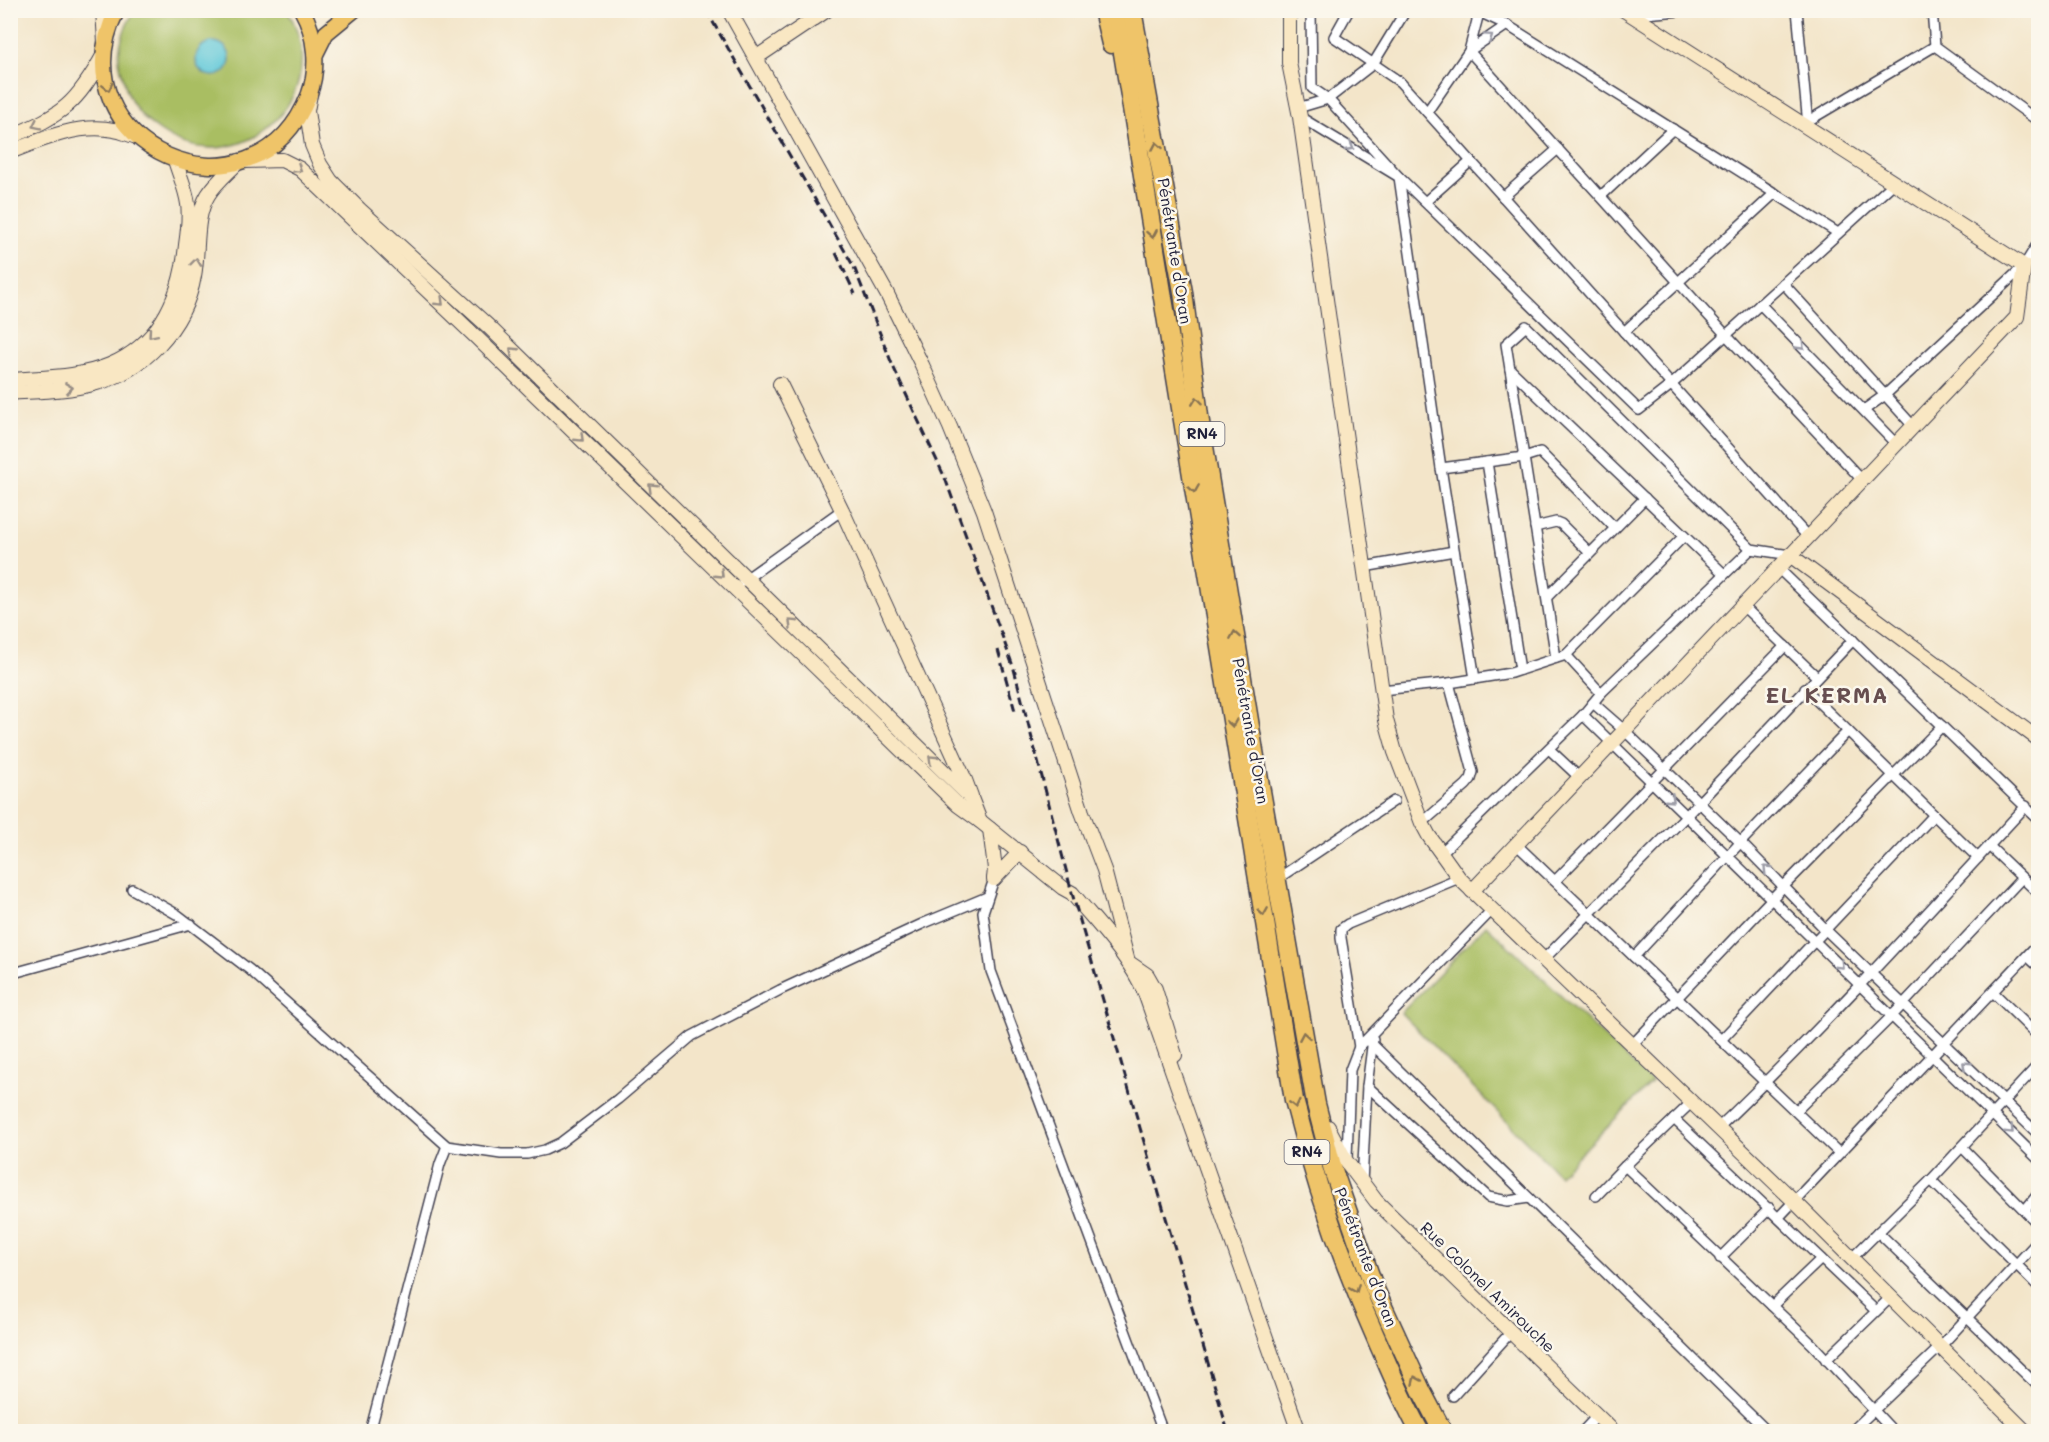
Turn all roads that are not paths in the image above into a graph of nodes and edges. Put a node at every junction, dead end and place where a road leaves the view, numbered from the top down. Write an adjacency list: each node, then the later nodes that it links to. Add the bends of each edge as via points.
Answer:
1 (103, 10): 22 (street)
2 (117, 10): 22 (main road)
3 (302, 10): 25 (main road)
4 (354, 10): 25 (main road, via 326,33)
5 (729, 10): 24 (street)
6 (815, 10): 24 (street)
7 (827, 10): 24 (street)
8 (1103, 10): 43 (highway)
9 (1116, 10): 43 (highway, Pénétrante d'Oran / RN4)
10 (1132, 10): 129 (highway, Pénétrante d'Oran / RN4, one-way to 10, via 1199,416 1183,292)
11 (1289, 10): 29 (street, via 1289,63)
12 (1311, 10): 28 (street, via 1312,88)
13 (1348, 10): 26 (street, via 1335,37)
14 (1406, 10): 26 (street)
15 (1692, 10): 19 (street)
16 (1797, 10): 32 (street)
17 (1932, 10): 21 (street)
18 (1477, 12): 20 (street); 23 (street)
19 (1628, 13): 32 (street)
20 (1507, 25): 23 (street, one-way to 20); 33 (street)
21 (1935, 46): 31 (street); 32 (street)
22 (105, 48): 34 (street, one-way to 34, via 83,90 72,102 45,121); 35 (main road, one-way to 35, via 106,85 111,99)
23 (1469, 51): 30 (street); 36 (street)
24 (755, 54): 146 (street, via 887,294 950,427 984,511 1104,870)
25 (315, 55): 27 (main road)
26 (1373, 64): 28 (street); 30 (street, via 1400,82)
27 (311, 89): 39 (main road, via 292,126 269,146); 54 (street, via 307,111 312,146 331,181)
28 (1328, 99): 29 (street); 41 (street)
29 (1299, 112): 41 (street, one-way to 41); 81 (street)
30 (1427, 112): 40 (street)
31 (2038, 121)
32 (1808, 125): 42 (street)
33 (1673, 129): 44 (street); 45 (street)
34 (10, 137)
35 (137, 137): 37 (street, via 114,130 75,131); 38 (main road)
36 (1558, 149): 45 (street); 46 (street)
37 (10, 152)
38 (175, 160): 39 (main road, via 207,165); 59 (street, one-way to 59, via 188,205 185,260 178,292 155,332 109,366 70,375)
39 (241, 161): 57 (street, one-way to 57, via 282,160 300,169); 62 (street, one-way to 39, via 94,384 129,369 153,351 171,329 189,294 206,198)
40 (1471, 161): 46 (street); 47 (street)
41 (1399, 177): 47 (street); 69 (street)
42 (1894, 183): 48 (street); 50 (street)
43 (1145, 190): 210 (highway, Pénétrante d'Oran / RN4, one-way to 210, via 1294,1100 1309,1161 1340,1252)
44 (1775, 193): 48 (street); 51 (street)
45 (1601, 196): 51 (street)
46 (1503, 197): 55 (street)
47 (1425, 202): 61 (street, via 1639,410)
48 (1838, 233): 52 (street)
49 (2038, 243): 50 (street)
50 (2024, 266): 63 (street); 65 (street, via 2017,317)
51 (1678, 282): 55 (street); 56 (street)
52 (1783, 283): 53 (street); 63 (street)
53 (1761, 304): 56 (street); 64 (street, one-way to 64)
54 (488, 326): 57 (street); 84 (street, one-way to 54)
55 (1624, 332): 61 (street)
56 (1726, 335): 61 (street); 70 (street)
57 (475, 336): 85 (street, one-way to 85)
58 (1510, 369): 67 (street); 71 (street); 77 (street, via 1506,344 1526,326)
59 (10, 380)
60 (780, 384): 72 (street)
61 (1671, 385): 76 (street)
62 (10, 393)
63 (1885, 395): 64 (street); 65 (street)
64 (1864, 410): 66 (street)
65 (1913, 426): 66 (street)
66 (1896, 444): 70 (street)
67 (1524, 457): 68 (street); 73 (street); 74 (street, via 1540,452)
68 (1487, 462): 69 (street); 91 (street)
69 (1441, 468): 78 (street)
70 (1862, 480): 76 (street)
71 (1645, 498): 74 (street); 75 (street)
72 (842, 510): 84 (street); 110 (street)
73 (1535, 528): 79 (street, via 1561,524); 86 (street)
74 (1615, 528): 79 (street)
75 (1684, 536): 83 (street); 90 (street)
76 (1808, 537): 80 (street)
77 (1751, 549): 80 (street); 83 (street)
78 (1455, 551): 81 (street); 93 (street)
79 (1590, 553): 86 (street)
80 (1790, 555): 82 (street); 103 (street)
81 (1364, 567): 96 (street)
82 (1778, 568): 87 (street); 88 (street)
83 (1724, 574): 97 (street)
84 (746, 578): 85 (street); 110 (street, one-way to 84)
85 (737, 591): 118 (street, via 958,805)
86 (1546, 597): 90 (street)
87 (1743, 606): 89 (street); 101 (street)
88 (1853, 640): 92 (street); 100 (street)
89 (1785, 646): 92 (street); 106 (street)
90 (1561, 656): 91 (street); 97 (street)
91 (1520, 670): 93 (street)
92 (1817, 677): 95 (street)
93 (1475, 679): 94 (street)
94 (1449, 683): 96 (street); 117 (street, via 1473,772 1466,785)
95 (1805, 689): 102 (street); 112 (street)
96 (1381, 690): 117 (street, via 1395,752)
97 (1601, 693): 98 (street)
98 (1593, 703): 99 (street); 101 (street)
99 (1583, 715): 104 (street); 105 (street)
100 (1942, 726): 107 (street); 113 (street)
101 (1625, 731): 104 (street); 106 (street)
102 (1848, 731): 107 (street); 119 (street)
103 (2038, 739)
104 (1613, 743): 108 (street); 109 (street)
105 (1549, 749): 108 (street); 123 (street)
106 (1664, 769): 109 (street); 112 (street)
107 (1893, 775): 115 (street); 131 (street)
108 (1580, 778): 120 (street)
109 (1652, 782): 114 (street, one-way to 114); 130 (street)
110 (971, 798): 118 (street)
111 (1394, 801): 129 (street)
112 (1697, 802): 114 (street); 119 (street)
113 (2026, 806): 116 (street); 121 (street)
114 (1687, 815): 124 (street); 138 (street)
115 (1934, 816): 125 (street); 140 (street)
116 (2038, 819)
117 (1422, 823): 123 (street)
118 (985, 825): 122 (street); 128 (street)
119 (1740, 843): 124 (street); 131 (street, one-way to 119)
120 (1516, 844): 130 (street); 133 (street)
121 (1989, 846): 125 (street); 127 (street)
122 (1020, 852): 128 (street); 146 (street, via 1072,893)
123 (1441, 853): 126 (street)
124 (1727, 857): 136 (street); 144 (street)
125 (1978, 858): 148 (street)
126 (1459, 878): 133 (street); 161 (street, via 1341,929)
127 (2022, 878): 134 (street); 153 (street)
128 (994, 879): 135 (street)
129 (1277, 879): 168 (highway, Pénétrante d'Oran / RN4, one-way to 129)
130 (1555, 881): 138 (street)
131 (1784, 886): 136 (street); 140 (street)
132 (132, 889): 139 (street)
133 (1472, 891): 137 (street)
134 (2038, 893)
135 (987, 897): 176 (street, via 780,990 692,1036 618,1099 545,1150 501,1154); 212 (street, via 983,912 991,971)
136 (1772, 899): 141 (street); 152 (street)
137 (1492, 910): 145 (street); 155 (street)
138 (1588, 912): 144 (street); 145 (street)
139 (191, 924): 149 (street); 176 (street, via 250,970)
140 (1827, 930): 141 (street); 148 (street)
141 (1816, 942): 150 (street, one-way to 150); 157 (street)
142 (2038, 944): 143 (street)
143 (2027, 956): 147 (street); 151 (street)
144 (1634, 957): 152 (street)
145 (1543, 960): 160 (street)
146 (1128, 962): 213 (street, via 1147,975 1155,988 1202,1155)
147 (2038, 966)
148 (1871, 973): 150 (street); 153 (street)
149 (10, 974)
150 (1860, 984): 154 (street); 164 (street)
151 (1993, 992): 156 (street); 159 (street)
152 (1676, 998): 157 (street); 160 (street)
153 (1903, 1004): 154 (street); 159 (street)
154 (1892, 1016): 162 (street); 169 (street)
155 (1377, 1028): 158 (street); 161 (street)
156 (2038, 1036)
157 (1721, 1040): 164 (street)
158 (1371, 1043): 165 (street); 186 (street)
159 (1943, 1043): 162 (street); 167 (street, one-way to 159)
160 (1632, 1045): 166 (street)
161 (1359, 1047): 172 (street, via 1350,1070)
162 (1932, 1055): 170 (street); 178 (street)
163 (2038, 1065): 167 (street)
164 (1766, 1082): 169 (street); 174 (street)
165 (1367, 1086): 183 (street); 186 (street, via 1488,1197)
166 (1692, 1102): 171 (street); 174 (street)
167 (2005, 1102): 170 (street); 175 (street)
168 (1316, 1104): 173 (street, Rue Colonel Amirouche); 214 (highway, Pénétrante d'Oran / RN4, one-way to 168, via 1374,1287 1333,1170)
169 (1796, 1111): 178 (street)
170 (1993, 1114): 177 (street); 179 (street, one-way to 179)
171 (1674, 1119): 181 (street); 188 (street)
172 (1348, 1126): 173 (street, via 1338,1133); 180 (street)
173 (1328, 1127): 180 (street, Rue Colonel Amirouche)
174 (1718, 1128): 187 (street)
175 (2038, 1134)
176 (447, 1146): 211 (street)
177 (1962, 1147): 182 (street); 189 (street)
178 (1839, 1153): 187 (street)
179 (2038, 1159)
180 (1346, 1161): 183 (street, Rue Colonel Amirouche)
181 (1625, 1166): 185 (street); 194 (street)
182 (1931, 1180): 192 (street); 197 (street)
183 (1362, 1183): 203 (street, Rue Colonel Amirouche)
184 (2038, 1194): 189 (street)
185 (1596, 1196)
186 (1529, 1198): 217 (street)
187 (1793, 1200): 190 (street); 196 (street)
188 (1770, 1208): 190 (street); 194 (street)
189 (2025, 1210): 191 (street)
190 (1779, 1216): 195 (street)
191 (2038, 1224)
192 (1878, 1232): 196 (street); 202 (street)
193 (2038, 1241): 197 (street)
194 (1720, 1258): 200 (street)
195 (1821, 1258): 200 (street); 201 (street)
196 (1851, 1259): 199 (street)
197 (2016, 1265): 198 (street); 202 (street)
198 (2038, 1286)
199 (1890, 1298): 201 (street); 204 (street)
200 (1772, 1306): 205 (street)
201 (1876, 1311): 205 (street)
202 (1966, 1318): 204 (street); 206 (street)
203 (1511, 1332): 207 (street); 209 (street, Rue Colonel Amirouche)
204 (1940, 1347): 208 (street); 220 (street)
205 (1826, 1360): 208 (street)
206 (2038, 1386)
207 (1453, 1396)
208 (1872, 1411): 218 (street); 219 (street)
209 (1597, 1416): 215 (street); 216 (street, Rue Colonel Amirouche)
210 (1418, 1429)
211 (370, 1431)
212 (1163, 1431)
213 (1299, 1431)
214 (1443, 1431)
215 (1582, 1431)
216 (1614, 1431)
217 (1768, 1431)
218 (1851, 1431)
219 (1894, 1431)
220 (2026, 1431)

